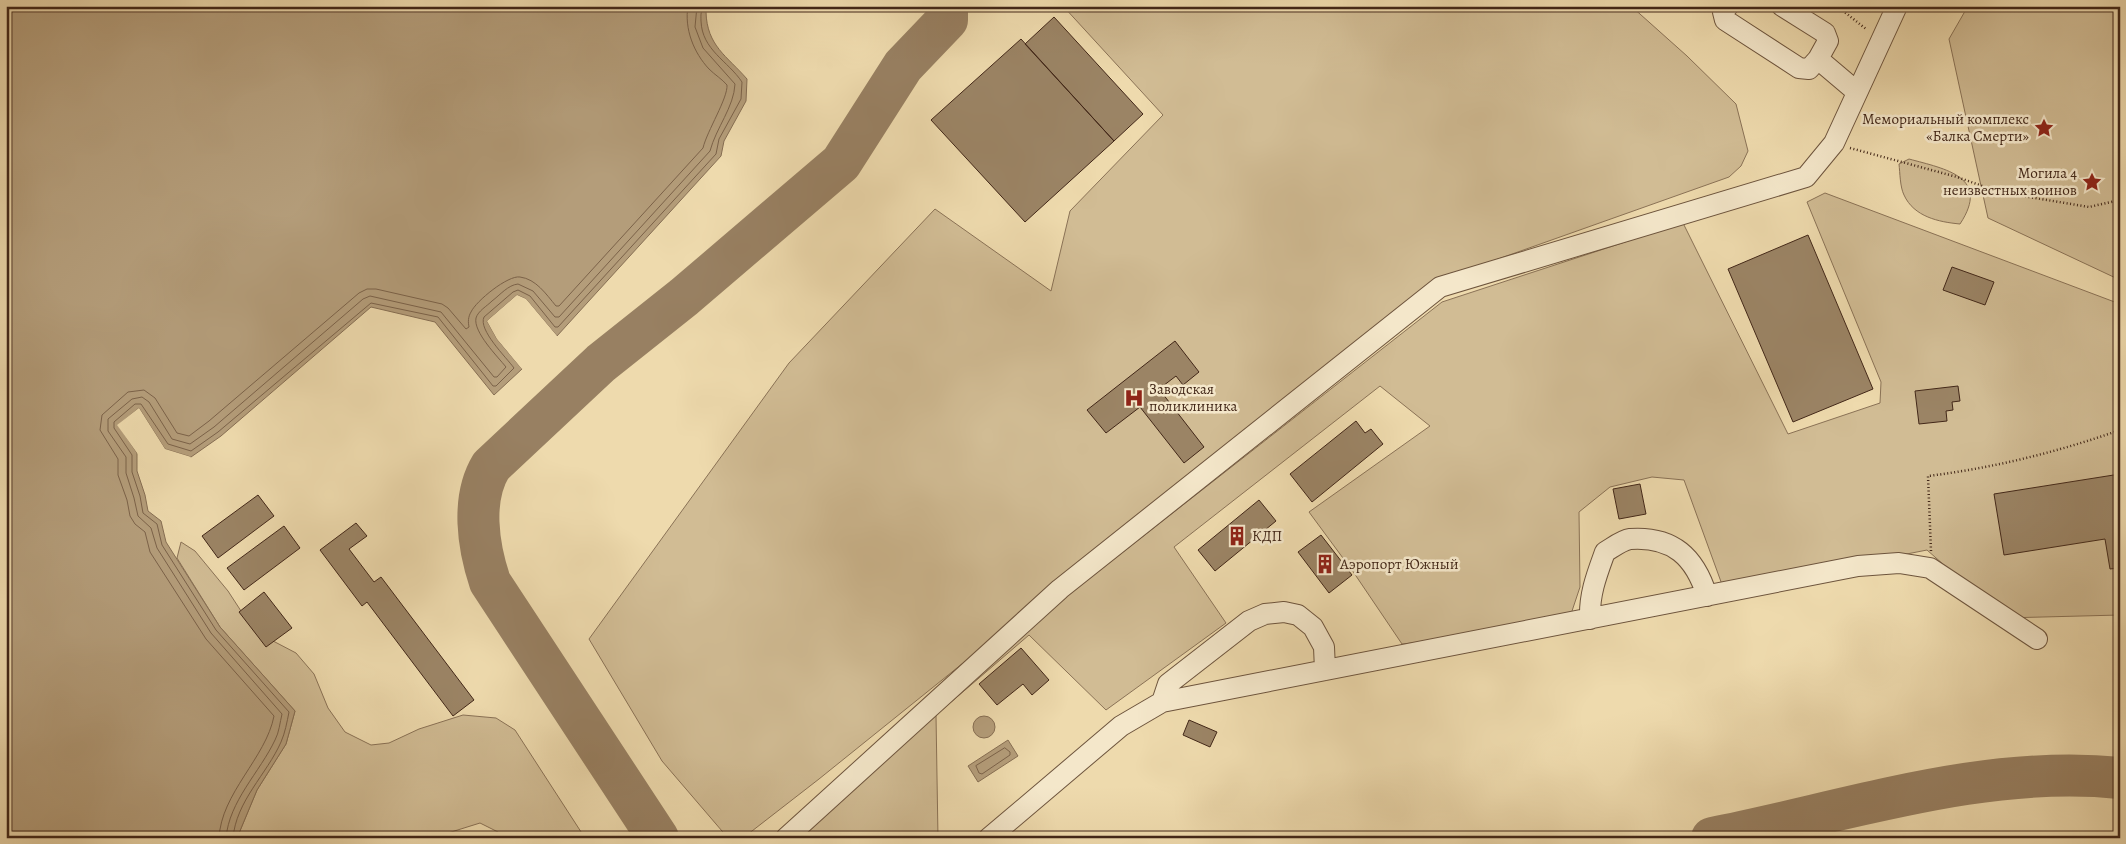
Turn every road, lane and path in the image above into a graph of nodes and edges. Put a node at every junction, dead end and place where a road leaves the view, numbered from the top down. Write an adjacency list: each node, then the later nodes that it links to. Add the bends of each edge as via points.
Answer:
1 (1728, 6): 6 (lane, via 1723,12 1725,20 1799,68 1809,70)
2 (1782, 6): 6 (lane, via 1825,33 1828,41)
3 (1837, 6): 5 (path)
4 (1897, 6): 5 (lane)
5 (1881, 41): 7 (lane)
6 (1818, 59): 7 (lane)
7 (1857, 92): 8 (lane)
8 (1834, 143): 9 (path, via 1999,192 2089,207); 17 (lane, via 1806,178 1440,287 1060,589)
9 (2120, 200)
10 (2120, 430): 11 (path, via 1978,470 1928,476 1932,536)
11 (1930, 568): 12 (lane, via 1899,563 1858,566); 14 (lane)
12 (1706, 596): 13 (lane); 13 (lane, via 1701,577 1684,552 1661,542 1628,539 1606,552 1595,578)
13 (1590, 619): 15 (lane)
14 (2037, 639)
15 (1325, 670): 16 (lane); 16 (lane, via 1324,647 1313,627 1298,615 1284,612 1265,614 1249,621 1168,684)
16 (1162, 702): 18 (lane, via 1121,726)
17 (786, 838)
18 (990, 838)

